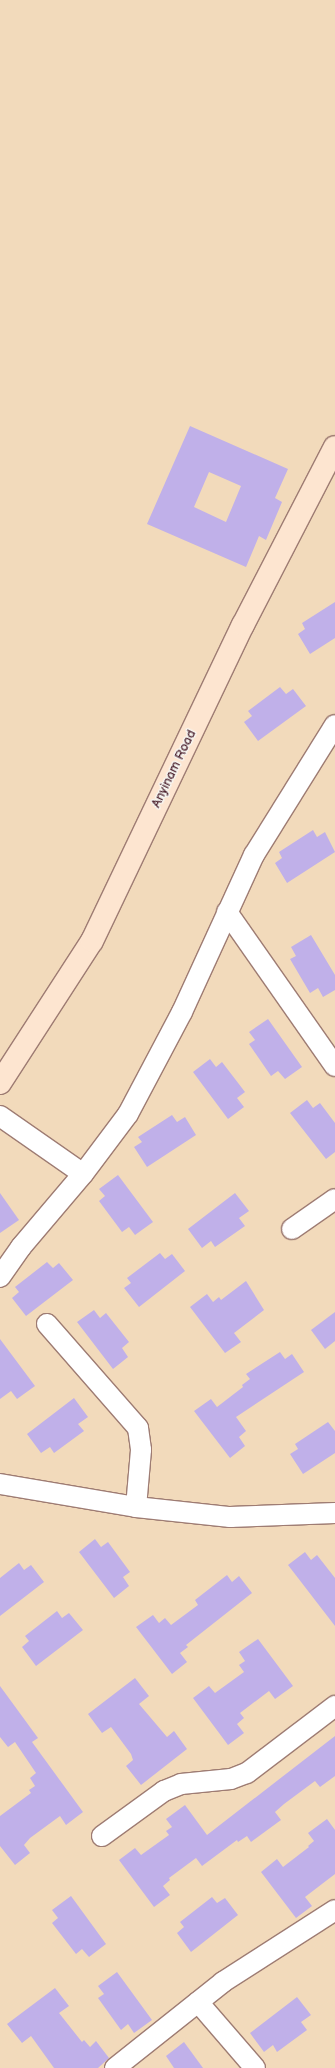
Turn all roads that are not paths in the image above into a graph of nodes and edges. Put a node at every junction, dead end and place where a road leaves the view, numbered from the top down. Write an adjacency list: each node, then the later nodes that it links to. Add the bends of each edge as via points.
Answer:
1 (335, 447): 5 (street, Anyinam Road, via 243,625 92,940)
2 (335, 725): 3 (street, via 254,855)
3 (227, 912): 4 (street); 7 (street, via 182,1012 128,1114)
4 (335, 1066)
5 (0, 1083)
6 (0, 1116): 7 (street)
7 (83, 1174): 10 (street, via 21,1246)
8 (335, 1199): 9 (street)
9 (292, 1228)
10 (0, 1277)
11 (47, 1324): 13 (street, via 138,1428 141,1450)
12 (0, 1484): 13 (street)
13 (136, 1507): 14 (street, via 230,1517)
14 (335, 1514)
15 (335, 1706): 16 (street, via 247,1773 231,1779 181,1784 170,1788)
16 (102, 1836)
17 (335, 1910): 18 (street, via 223,1982)
18 (198, 2002): 19 (street); 20 (street)
19 (115, 2068)
20 (255, 2068)

